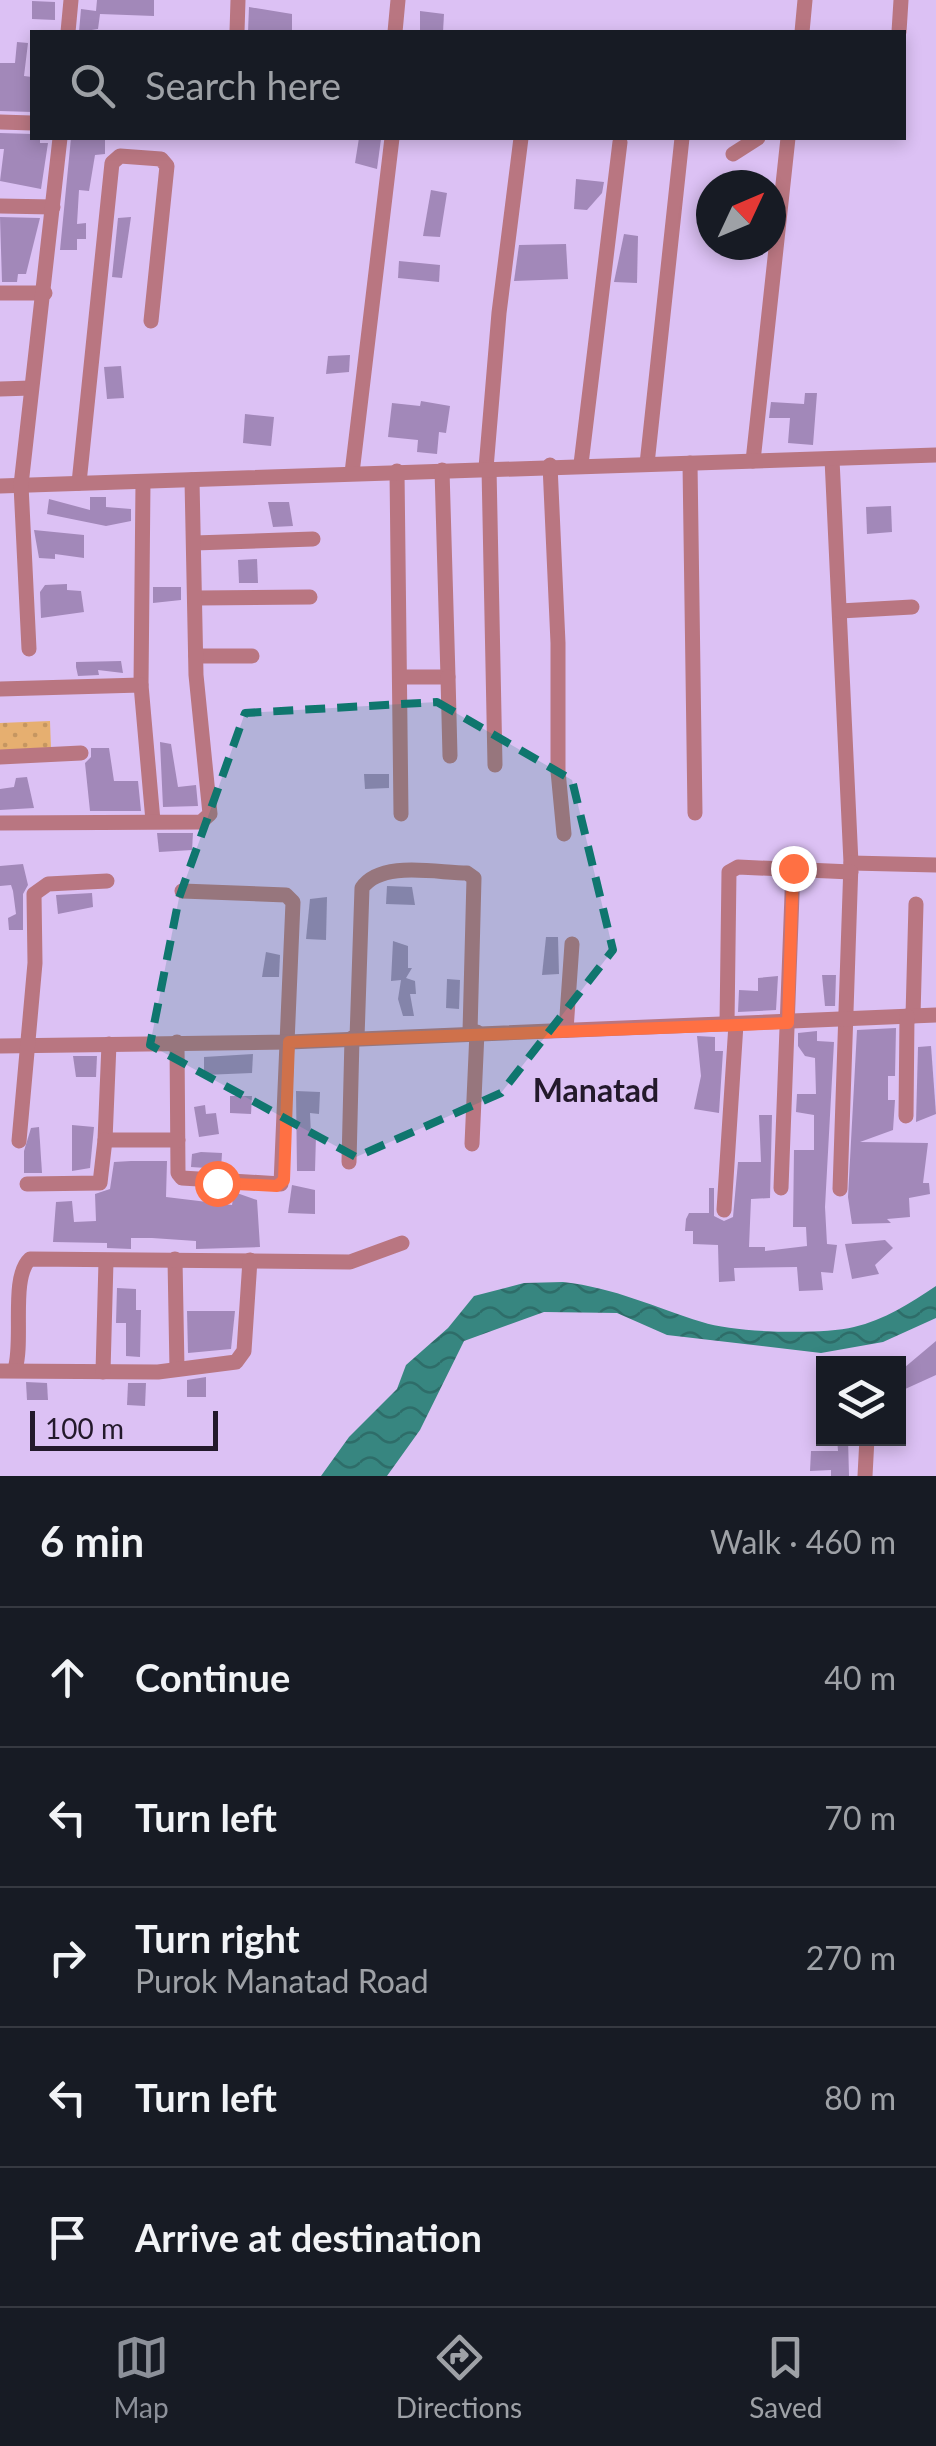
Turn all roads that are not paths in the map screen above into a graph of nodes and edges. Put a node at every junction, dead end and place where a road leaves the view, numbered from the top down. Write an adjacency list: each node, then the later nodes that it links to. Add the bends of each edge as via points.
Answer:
1 (71, 0): 6 (street)
2 (238, 0): 7 (street)
3 (398, 0): 8 (street)
4 (805, 0): 9 (street)
5 (902, 0): 10 (street)
6 (68, 30)
7 (236, 30)
8 (395, 30)
9 (802, 30)
10 (899, 30)
11 (0, 122): 12 (street)
12 (30, 123)
13 (60, 140): 22 (street)
14 (392, 140): 38 (street)
15 (521, 140): 35 (street)
16 (682, 140): 33 (street)
17 (755, 140): 20 (street)
18 (788, 140): 30 (street)
19 (620, 142): 32 (street)
20 (733, 154)
21 (0, 206): 22 (street)
22 (53, 207): 24 (street)
23 (0, 292): 24 (street)
24 (44, 293): 26 (street)
25 (151, 321): 41 (street, via 168,166 161,159 120,156 112,162)
26 (31, 388): 27 (street); 42 (street)
27 (0, 389)
28 (936, 455): 29 (street)
29 (832, 459): 30 (street); 49 (street)
30 (754, 461): 31 (street)
31 (690, 462): 33 (street); 61 (street)
32 (581, 464): 33 (street); 34 (street)
33 (647, 464)
34 (550, 465): 35 (street); 65 (street)
35 (488, 468): 36 (street); 60 (street)
36 (442, 470): 37 (street); 54 (street)
37 (397, 471): 38 (street); 53 (street)
38 (352, 473): 39 (street)
39 (192, 480): 40 (street); 45 (street)
40 (143, 482): 41 (street); 55 (street)
41 (79, 484): 42 (street)
42 (21, 485): 43 (street); 50 (street)
43 (0, 486)
44 (313, 539): 45 (street)
45 (194, 543): 47 (street)
46 (310, 597): 47 (street)
47 (197, 598): 51 (street)
48 (912, 607): 49 (street)
49 (840, 611): 68 (street)
50 (29, 648)
51 (196, 656): 52 (street); 63 (street, via 210,814 201,822)
52 (252, 656)
53 (401, 677): 54 (street); 62 (street)
54 (448, 677): 59 (street)
55 (141, 685): 56 (street); 63 (street)
56 (0, 690)
57 (81, 753): 58 (street)
58 (0, 756)
59 (450, 756)
60 (495, 766)
61 (695, 813)
62 (401, 814)
63 (152, 821): 64 (street)
64 (0, 823)
65 (564, 834)
66 (936, 866): 68 (street)
67 (793, 868): 68 (street); 76 (street); 77 (street, via 729,872)
68 (851, 868): 75 (street)
69 (106, 880): 85 (street, via 36,890)
70 (182, 892): 82 (street, via 286,895 293,902)
71 (916, 904): 74 (street)
72 (572, 944): 78 (street)
73 (936, 1015): 74 (street)
74 (910, 1016): 75 (street); 86 (street)
75 (846, 1018): 76 (street); 94 (street)
76 (788, 1023): 77 (street); 93 (street)
77 (731, 1024): 78 (street); 95 (street)
78 (566, 1030): 79 (street)
79 (473, 1032): 80 (street); 80 (street, via 474,878 395,871 362,888); 90 (street)
80 (354, 1038): 82 (street); 91 (street)
81 (177, 1042): 82 (street); 83 (street); 88 (street)
82 (289, 1042): 88 (street, via 281,1184 189,1182 178,1173)
83 (108, 1044): 85 (street); 87 (street)
84 (0, 1046): 85 (street)
85 (29, 1046): 89 (street)
86 (906, 1116)
87 (105, 1140): 88 (street); 92 (street, via 100,1183)
88 (178, 1140)
89 (19, 1141)
90 (472, 1144)
91 (350, 1162)
92 (27, 1184)
93 (781, 1188)
94 (840, 1189)
95 (724, 1210)
96 (402, 1244): 98 (street, via 350,1262)
97 (175, 1259): 98 (street); 99 (street); 101 (street)
98 (250, 1260): 101 (street, via 240,1360)
99 (106, 1262): 100 (street, via 26,1262 20,1354); 102 (street)
100 (8, 1370): 102 (street)
101 (178, 1370): 102 (street)
102 (102, 1372)
103 (867, 1446): 104 (street)
104 (865, 1476)

